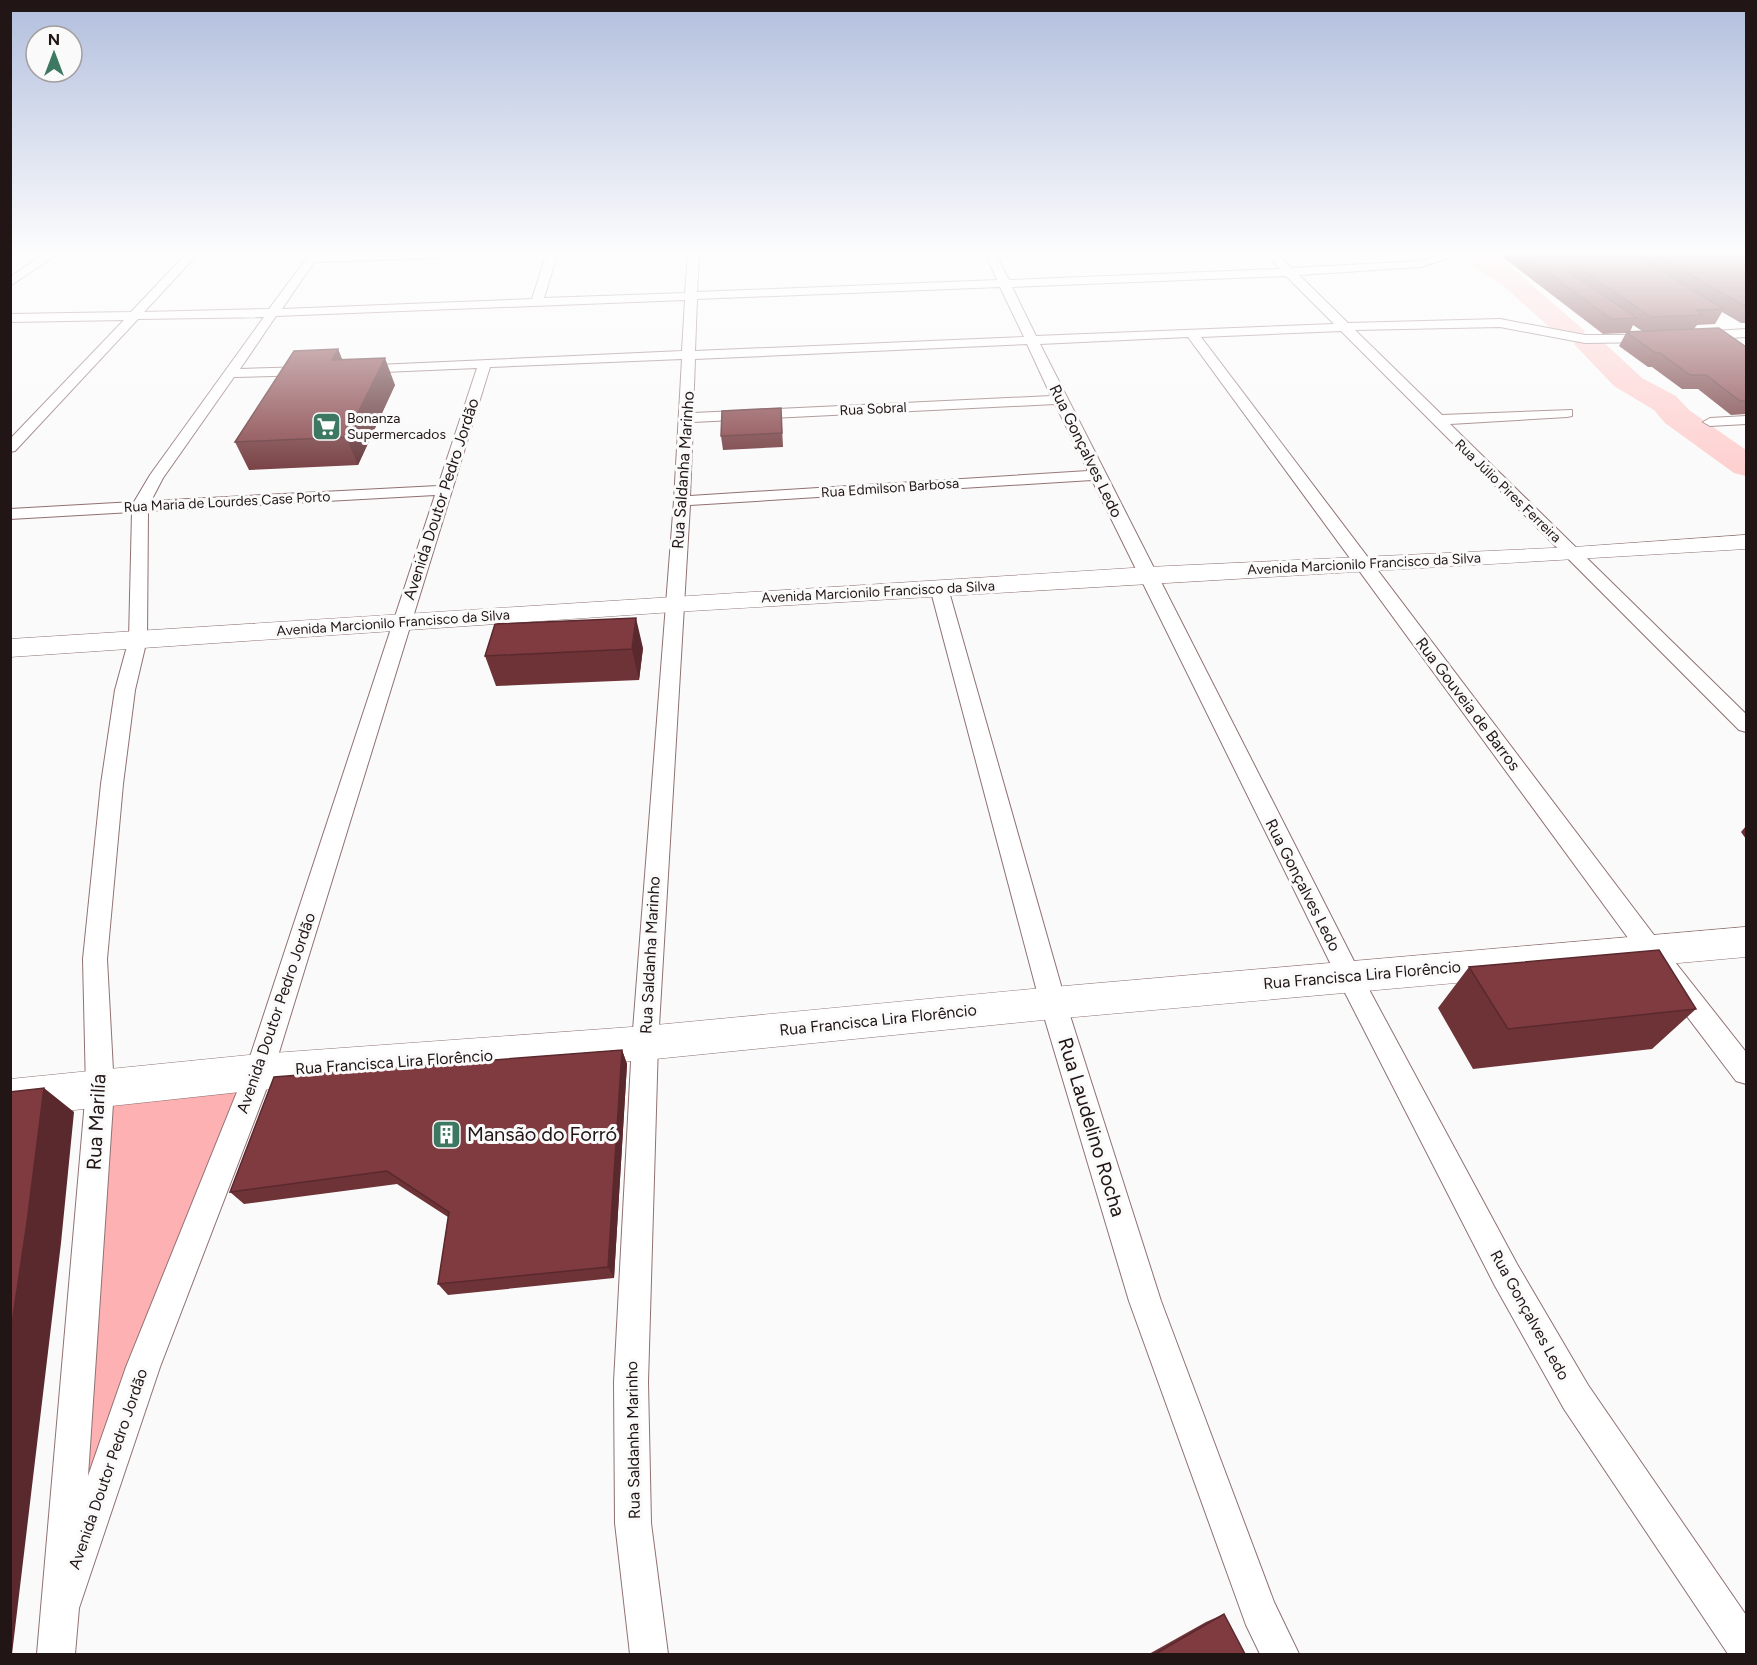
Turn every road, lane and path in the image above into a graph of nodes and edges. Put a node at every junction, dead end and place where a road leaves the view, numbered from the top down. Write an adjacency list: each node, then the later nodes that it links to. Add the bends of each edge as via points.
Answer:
1 (116, 333): 24 (street)
2 (258, 333): 17 (street)
3 (692, 333): 13 (street, Rua Saldanha Marinho)
4 (1028, 333): 12 (street, Rua Gonçalves Ledo)
5 (1231, 333): 9 (street)
6 (1350, 333): 21 (street, Rua Júlio Pires Ferreira)
7 (1547, 333): 11 (street, via 1585,339)
8 (1744, 333): 10 (street)
9 (1193, 335): 12 (street); 32 (street, Rua Gouveia de Barros)
10 (1689, 336)
11 (1667, 338)
12 (1032, 342): 13 (street); 18 (street, Rua Gonçalves Ledo)
13 (691, 356): 14 (street); 20 (street, Rua Saldanha Marinho)
14 (484, 366): 16 (street); 26 (street, Avenida Doutor Pedro Jordão)
15 (322, 370): 17 (street)
16 (345, 370)
17 (230, 373): 28 (street, via 155,478)
18 (1060, 400): 20 (street, Rua Sobral); 25 (street, Rua Gonçalves Ledo)
19 (1567, 413): 21 (street)
20 (687, 418): 27 (street, Rua Saldanha Marinho)
21 (1436, 420): 31 (street, Rua Júlio Pires Ferreira)
22 (1746, 420): 23 (street)
23 (1710, 422)
24 (10, 448)
25 (1097, 475): 27 (street, Rua Edmilson Barbosa); 33 (street, Rua Gonçalves Ledo)
26 (444, 490): 28 (street, Rua Maria de Lourdes Case Porto); 36 (street, Avenida Doutor Pedro Jordão)
27 (682, 501): 35 (street, Rua Saldanha Marinho)
28 (140, 507): 29 (street, Rua Maria de Lourdes Case Porto); 37 (street, Rua Marilía)
29 (10, 514)
30 (1746, 542): 31 (street, Avenida Marcionilo Francisco da Silva)
31 (1574, 554): 32 (street, Avenida Marcionilo Francisco da Silva); 39 (street, Rua Júlio Pires Ferreira)
32 (1364, 564): 33 (street, Avenida Marcionilo Francisco da Silva); 41 (street, Rua Gouveia de Barros)
33 (1148, 575): 34 (street, Avenida Marcionilo Francisco da Silva); 42 (street, Rua Gonçalves Ledo)
34 (939, 588): 35 (street, Avenida Marcionilo Francisco da Silva); 43 (street, Rua Laudelino Rocha)
35 (673, 604): 36 (street, Avenida Marcionilo Francisco da Silva); 44 (street, Rua Saldanha Marinho)
36 (401, 624): 37 (street, Avenida Marcionilo Francisco da Silva); 45 (street, Avenida Doutor Pedro Jordão)
37 (138, 639): 38 (street, Avenida Marcionilo Francisco da Silva); 47 (street, Rua Marilía, via 125,690 112,784 95,959)
38 (10, 648)
39 (1746, 725)
40 (1746, 942): 41 (street, Rua Francisca Lira Florêncio)
41 (1651, 950): 42 (street, Rua Francisca Lira Florêncio); 46 (street, Rua Gouveia de Barros)
42 (1348, 976): 43 (street, Rua Francisca Lira Florêncio); 50 (street, Rua Gonçalves Ledo, via 1506,1275 1576,1397)
43 (1053, 1003): 44 (street, Rua Francisca Lira Florêncio); 53 (street, Rua Laudelino Rocha, via 1144,1300 1259,1612)
44 (645, 1043): 45 (street, Rua Francisca Lira Florêncio); 52 (street, Rua Saldanha Marinho, via 631,1382 633,1523)
45 (259, 1072): 47 (street, Rua Francisca Lira Florêncio); 49 (street, Avenida Doutor Pedro Jordão, via 143,1367)
46 (1746, 1072)
47 (100, 1089): 48 (street, Rua Francisca Lira Florêncio); 49 (street, Rua Marilía)
48 (10, 1098)
49 (60, 1608): 51 (street, Avenida Doutor Pedro Jordão)
50 (1746, 1648)
51 (56, 1654)
52 (649, 1654)
53 (1280, 1654)

